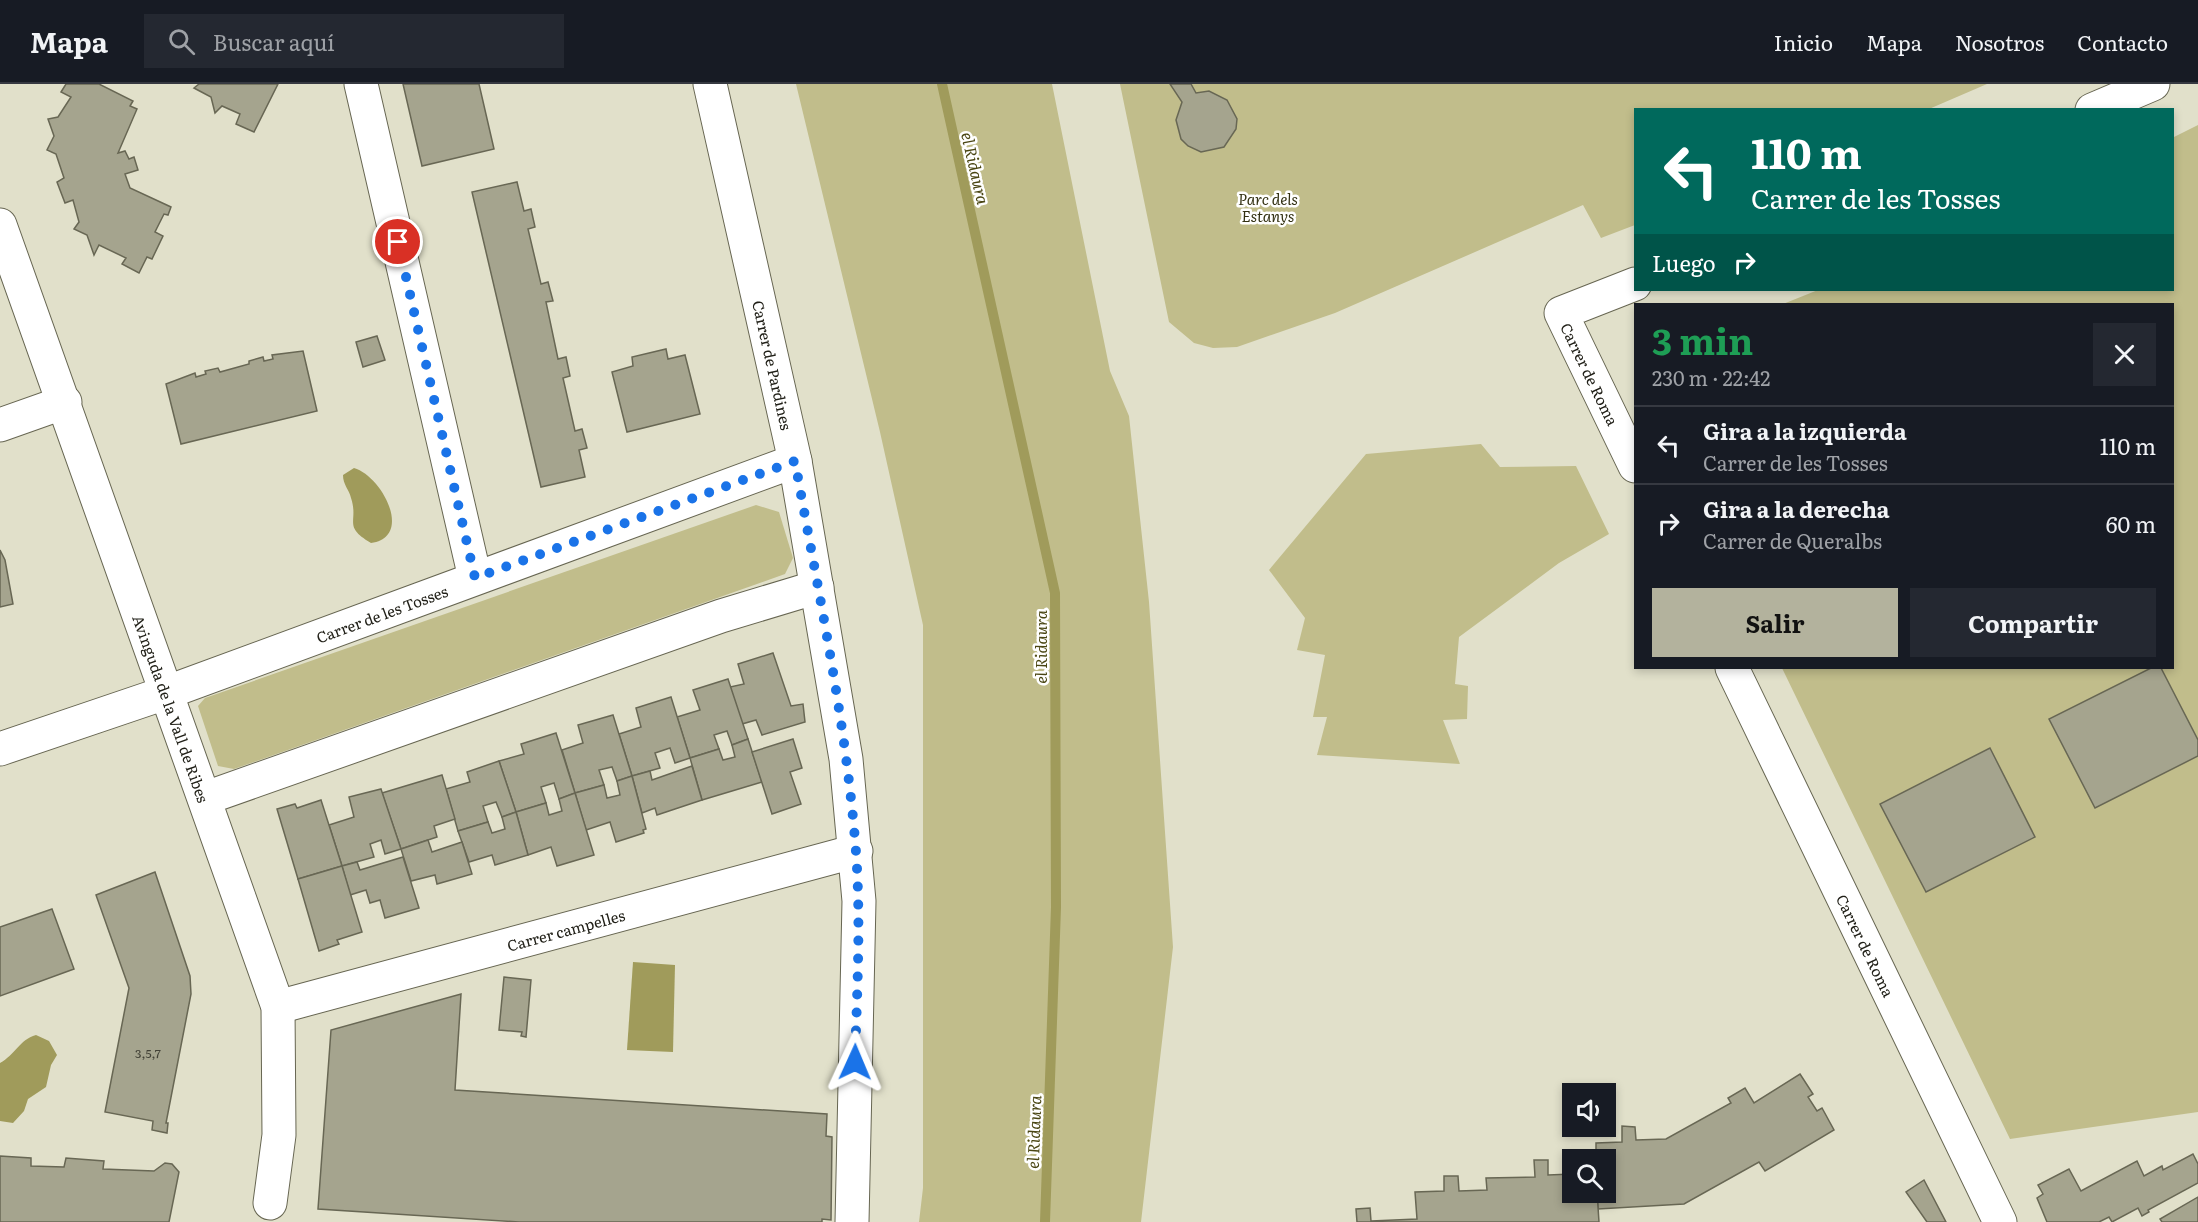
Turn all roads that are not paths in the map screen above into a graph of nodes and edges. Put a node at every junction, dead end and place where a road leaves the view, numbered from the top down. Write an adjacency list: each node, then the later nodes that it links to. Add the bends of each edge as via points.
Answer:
1 (361, 84): 11 (street)
2 (710, 84): 9 (street, Carrer de Pardines)
3 (2153, 84): 4 (street)
4 (2097, 108)
5 (0, 225): 7 (street, Avinguda de la Vall de Ribes)
6 (1634, 284): 10 (street, Carrer de Roma, via 1561,313)
7 (65, 402): 8 (street); 14 (street, Avinguda de la Vall de Ribes)
8 (0, 425)
9 (795, 461): 11 (street, Carrer de les Tosses); 12 (street, Carrer de Pardines)
10 (1634, 464)
11 (475, 578): 14 (street, Carrer de les Tosses)
12 (817, 587): 16 (street, via 721,616); 17 (street, Carrer de Pardines, via 846,759)
13 (1732, 669): 21 (street, Carrer de Roma)
14 (168, 692): 15 (street, Carrer de les Tosses); 16 (street, Avinguda de la Vall de Ribes)
15 (0, 749)
16 (206, 798): 18 (street, Avinguda de la Vall de Ribes)
17 (856, 851): 18 (street, Carrer campelles); 20 (street, Carrer de Pardines, via 859,901)
18 (278, 1007): 19 (street, Avinguda de la Vall de Ribes, via 279,1134)
19 (266, 1216)
20 (852, 1222)
21 (2000, 1222)

